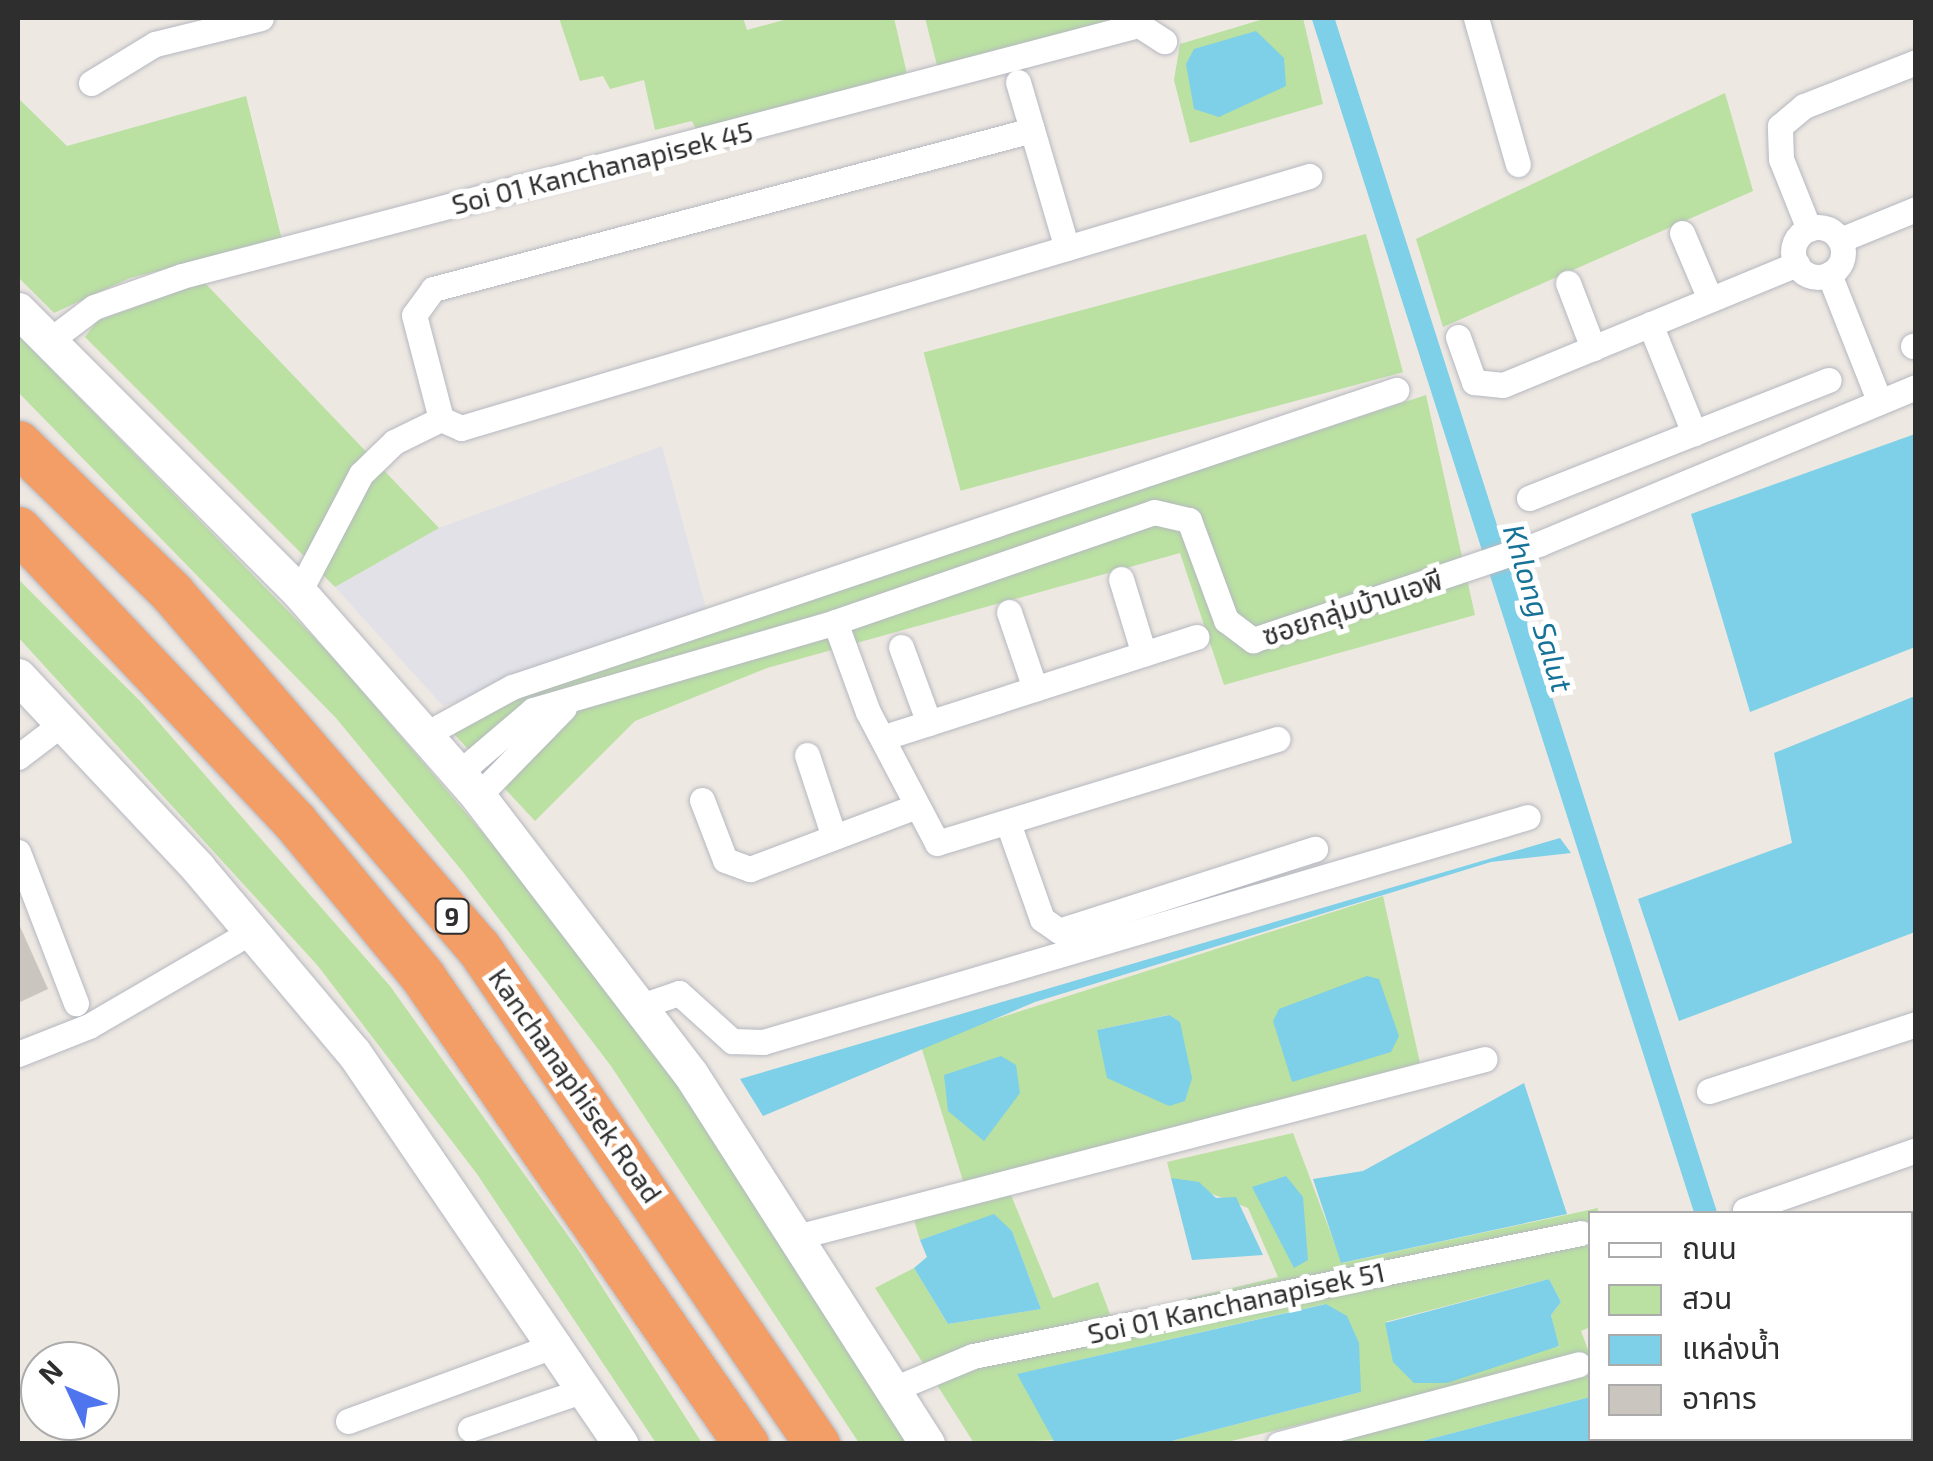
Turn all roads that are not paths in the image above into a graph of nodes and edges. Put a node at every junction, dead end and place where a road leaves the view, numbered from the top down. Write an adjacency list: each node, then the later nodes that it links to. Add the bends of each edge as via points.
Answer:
1 (261, 18): 3 (street)
2 (1476, 18): 9 (street)
3 (195, 26): 7 (street, via 114,62)
4 (1164, 41): 23 (street, Soi 01 Kanchanapisek 45, via 1140,26 182,276 94,307)
5 (1916, 62): 12 (street, via 1804,106 1780,126 1781,159)
6 (1018, 82): 8 (street)
7 (92, 84)
8 (1032, 130): 15 (street); 29 (street, via 433,289 414,315)
9 (1518, 164)
10 (1309, 176): 15 (street)
11 (1916, 209): 14 (street)
12 (1809, 229): 14 (street); 16 (street, via 1795,244)
13 (1682, 234): 19 (street)
14 (1840, 240): 17 (street, via 1841,262)
15 (1067, 248): 29 (street, via 461,428)
16 (1797, 264): 17 (street); 19 (street)
17 (1829, 274): 28 (street)
18 (1568, 283): 24 (street)
19 (1710, 300): 21 (street)
20 (18, 310): 23 (main road)
21 (1650, 324): 24 (street); 30 (street)
22 (1458, 336): 24 (street, via 1482,389)
23 (48, 341): 35 (main road)
24 (1593, 348)
25 (1829, 380): 30 (street)
26 (1916, 387): 28 (street, ซอยกลุ่มบ้านเอพี)
27 (1396, 390): 45 (street, via 512,687)
28 (1879, 400): 37 (street, ซอยกลุ่มบ้านเอพี, via 1541,543 1246,638 1226,620 1189,520 1161,511)
29 (441, 419): 35 (street, via 394,442 361,474)
30 (1694, 433): 32 (street)
31 (18, 443): 77 (highway, Kanchanaphisek Road / 9, via 172,593 478,947)
32 (1529, 498)
33 (18, 529): 76 (highway, 9, via 159,670 422,977)
34 (1121, 580): 40 (street)
35 (298, 592): 45 (main road)
36 (1009, 612): 42 (street)
37 (835, 622): 46 (street, via 868,712); 50 (street, ซอยกลุ่มบ้านเอพี, via 564,708 533,710)
38 (1196, 638): 40 (street)
39 (901, 647): 44 (street)
40 (1144, 654): 42 (street)
41 (18, 676): 43 (main road)
42 (1034, 689): 44 (street)
43 (64, 722): 49 (street); 58 (main road)
44 (929, 723): 46 (street)
45 (426, 734): 50 (main road)
46 (888, 736): 52 (street)
47 (1277, 738): 54 (street)
48 (807, 755): 55 (street)
49 (18, 757)
50 (468, 785): 60 (main road)
51 (702, 800): 55 (street, via 734,867)
52 (914, 807): 54 (street, via 937,844); 55 (street)
53 (1528, 817): 60 (street, via 763,1042 732,1041 679,993)
54 (1008, 823): 56 (street, via 1042,919 1060,931)
55 (834, 837)
56 (1315, 849)
57 (18, 852): 59 (street)
58 (252, 931): 62 (street, via 89,1026); 69 (main road, via 366,1069)
59 (76, 1002)
60 (641, 1006): 68 (main road)
61 (1916, 1024): 64 (street)
62 (18, 1054)
63 (1485, 1058): 68 (street)
64 (1709, 1091)
65 (1916, 1150): 66 (street)
66 (1745, 1210)
67 (1581, 1233): 71 (street, Soi 01 Kanchanapisek 51, via 972,1356)
68 (800, 1236): 71 (main road)
69 (558, 1344): 72 (main road); 73 (street)
70 (1579, 1364): 79 (street)
71 (896, 1388): 78 (main road)
72 (587, 1389): 74 (street); 75 (main road)
73 (348, 1421)
74 (470, 1429)
75 (621, 1444)
76 (746, 1444)
77 (818, 1444)
78 (926, 1444)
79 (1279, 1444)

